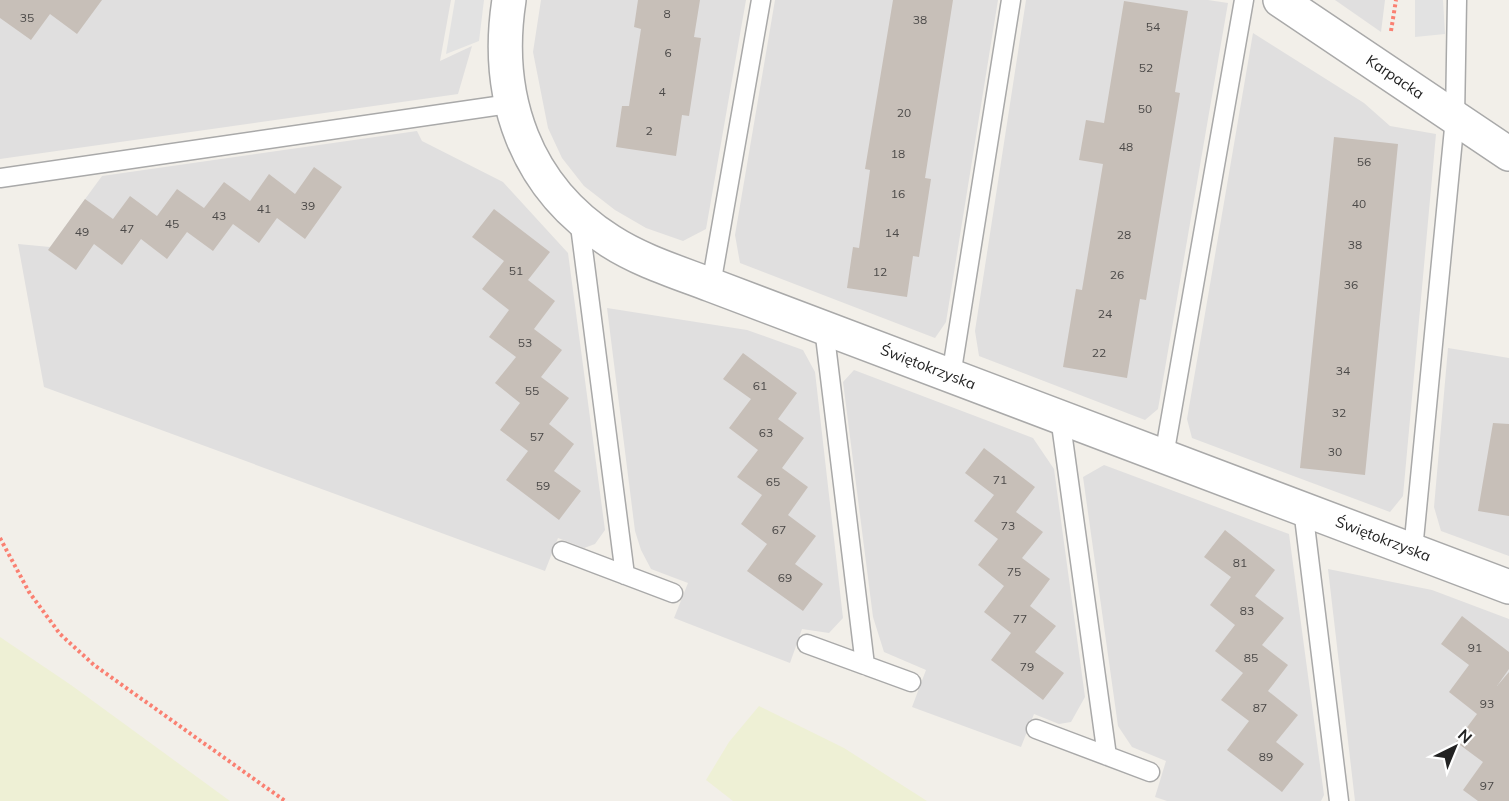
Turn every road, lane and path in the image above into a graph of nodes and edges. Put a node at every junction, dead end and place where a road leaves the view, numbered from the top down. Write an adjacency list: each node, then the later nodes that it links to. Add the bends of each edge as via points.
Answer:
1 (510, 0): 7 (street, Świętokrzyska, via 504,64)
2 (761, 0): 12 (lane)
3 (1011, 0): 14 (lane)
4 (1244, 0): 16 (lane)
5 (1280, 0): 8 (street, Karpacka)
6 (1457, 0): 8 (lane)
7 (510, 104): 10 (lane); 11 (street, Świętokrzyska, via 523,142 540,171)
8 (1455, 118): 9 (street, Karpacka); 19 (lane)
9 (1509, 154)
10 (0, 178)
11 (579, 218): 12 (street, Świętokrzyska, via 611,242); 21 (lane)
12 (711, 285): 13 (street, Świętokrzyska)
13 (824, 328): 14 (street, Świętokrzyska); 25 (lane)
14 (951, 376): 15 (street, Świętokrzyska)
15 (1060, 417): 16 (street, Świętokrzyska); 28 (lane)
16 (1164, 456): 17 (street, Świętokrzyska)
17 (1303, 509): 19 (street, Świętokrzyska); 31 (lane)
18 (0, 538): 30 (path, via 29,592 60,634 85,658)
19 (1413, 550): 22 (street, Świętokrzyska)
20 (562, 551): 21 (lane)
21 (625, 574): 23 (lane)
22 (1509, 587)
23 (673, 593)
24 (807, 644): 25 (lane)
25 (865, 665): 26 (lane)
26 (911, 682)
27 (1036, 729): 28 (lane)
28 (1107, 756): 29 (lane)
29 (1150, 772)
30 (285, 801)
31 (1339, 801)

